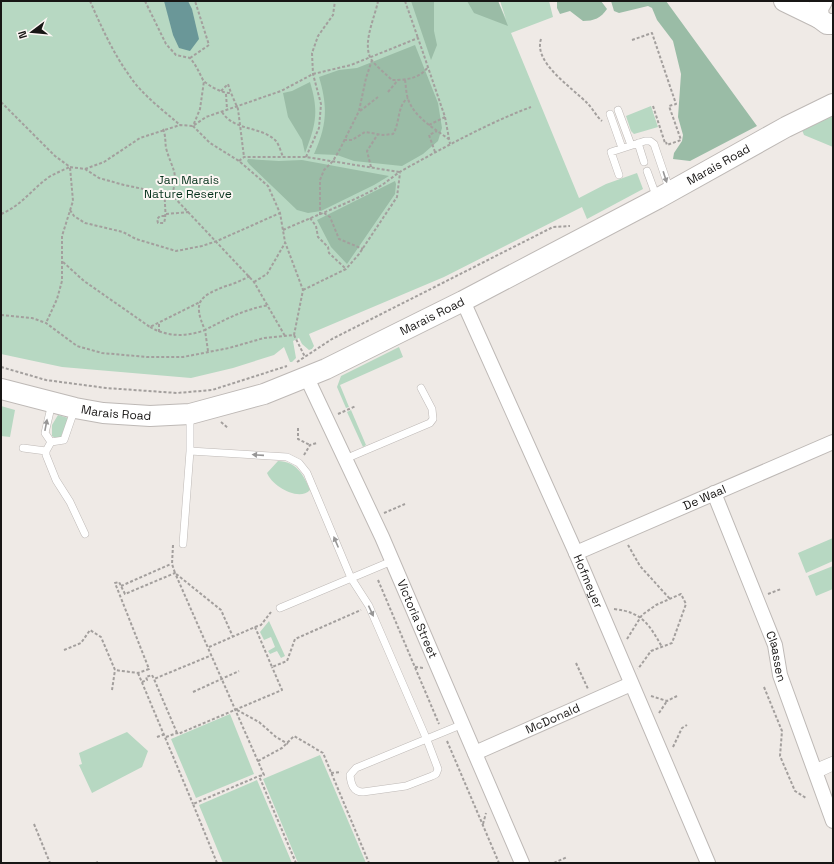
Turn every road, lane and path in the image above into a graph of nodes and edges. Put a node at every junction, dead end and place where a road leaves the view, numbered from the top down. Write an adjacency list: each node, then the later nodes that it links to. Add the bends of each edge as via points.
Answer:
1 (90, 1): 38 (path, via 100,25 129,76 156,105)
2 (145, 1): 13 (path, via 166,44 176,55)
3 (195, 1): 13 (path, via 209,44)
4 (335, 1): 16 (path, via 333,15 318,36 312,53)
5 (378, 1): 12 (path, via 372,19)
6 (405, 1): 9 (path)
7 (784, 1): 8 (street)
8 (823, 16)
9 (418, 38): 12 (path); 15 (path)
10 (541, 39): 41 (path, via 543,61 589,104 598,118 608,126)
11 (632, 40): 47 (path, via 652,33 676,104 669,106 681,140 667,145)
12 (370, 57): 14 (path); 16 (path, via 351,65)
13 (190, 58): 19 (path)
14 (372, 60): 17 (path, via 392,80); 34 (path)
15 (428, 67): 18 (path, via 424,73); 36 (path)
16 (313, 74): 28 (path, via 281,91); 55 (path, via 321,104 319,128)
17 (398, 80): 18 (path); 21 (path)
18 (406, 80): 25 (path)
19 (204, 81): 20 (path); 39 (path, via 200,109)
20 (221, 91): 22 (path, via 228,84); 23 (path)
21 (388, 92)
22 (231, 93): 23 (path); 28 (path)
23 (226, 94): 31 (path)
24 (378, 97): 34 (path)
25 (408, 98): 37 (path); 44 (path, via 404,101 398,127 393,134)
26 (1, 102): 59 (path, via 55,156)
27 (833, 104): 67 (street, Marais Road, via 786,127)
28 (237, 105): 31 (path); 40 (path)
29 (653, 106): 47 (path)
30 (531, 107): 48 (path, via 494,121)
31 (227, 109): 33 (path)
32 (618, 110): 49 (lane)
33 (222, 111): 39 (path, via 206,117); 40 (path)
34 (359, 111): 45 (path)
35 (610, 114): 41 (lane)
36 (446, 117): 37 (path); 46 (path)
37 (429, 124): 43 (path)
38 (180, 125): 39 (path); 42 (path)
39 (193, 126): 56 (path, via 210,142)
40 (241, 127): 53 (path); 54 (path, via 255,130 276,141)
41 (615, 127): 51 (lane)
42 (163, 130): 61 (path, via 140,138 104,162); 66 (path, via 168,155 175,168)
43 (437, 131): 46 (path); 52 (path, via 429,135)
44 (378, 134): 45 (path, via 365,132 352,140); 60 (path, via 367,151)
45 (344, 140): 57 (path)
46 (450, 140): 48 (path)
47 (666, 142): 50 (path)
48 (450, 144): 52 (path)
49 (634, 144): 51 (lane); 58 (lane); 67 (lane, one-way to 67, via 647,140 654,144)
50 (659, 145)
51 (622, 148): 64 (lane, via 611,152)
52 (435, 152): 63 (path)
53 (244, 157): 54 (path); 56 (path)
54 (283, 157): 55 (path)
55 (306, 157): 57 (path)
56 (239, 161): 70 (path, via 268,186)
57 (333, 161): 60 (path); 74 (path, via 324,170 320,180)
58 (644, 162)
59 (70, 167): 61 (path); 68 (path, via 73,201); 72 (path, via 48,178 12,210)
60 (371, 167): 63 (path)
61 (85, 170): 65 (path, via 99,178)
62 (647, 171): 67 (lane)
63 (400, 172): 71 (path, via 376,188); 80 (path, via 397,197)
64 (619, 175)
65 (165, 194): 66 (path); 73 (path)
66 (172, 195): 69 (path)
67 (664, 195): 86 (street, Marais Road)
68 (70, 210): 78 (path, via 85,223 123,232 136,239 176,251); 81 (path, via 62,236)
69 (189, 212): 73 (path); 78 (path)
70 (280, 213): 77 (path); 78 (path)
71 (324, 213): 74 (path); 80 (path, via 330,218 339,239)
72 (1, 214)
73 (166, 215): 73 (path, via 164,223 158,223 157,219)
74 (320, 215): 75 (path)
75 (310, 218): 77 (path); 82 (path, via 316,226 318,237 328,247 329,253)
76 (575, 225): 98 (path, via 553,227 332,339)
77 (283, 230): 79 (path)
78 (217, 241): 83 (path)
79 (285, 242): 84 (path, via 267,274); 85 (path)
80 (362, 250): 82 (path)
81 (63, 262): 90 (path, via 62,281); 92 (path, via 84,281)
82 (346, 269): 85 (path)
83 (250, 276): 84 (path); 87 (path, via 215,289)
84 (254, 282): 88 (path)
85 (303, 290): 95 (path)
86 (463, 301): 100 (street, Marais Road); 127 (street, Hofmeyer)
87 (200, 302): 91 (path, via 172,314); 93 (path, via 199,313)
88 (269, 305): 93 (path, via 237,313); 96 (path)
89 (1, 315): 90 (path, via 32,318)
90 (46, 323): 97 (path, via 77,346 102,352 147,357 183,357)
91 (159, 324): 92 (path); 94 (path)
92 (150, 327): 94 (path)
93 (205, 330): 94 (path, via 176,335); 97 (path)
94 (159, 332)
95 (294, 335): 96 (path); 98 (path)
96 (285, 336): 97 (path, via 264,338)
97 (208, 351)
98 (305, 358): 99 (path, via 228,386 178,393 106,388 46,380)
99 (1, 367)
100 (307, 378): 106 (street, Marais Road, via 241,401); 119 (street, Victoria Street)
101 (1, 388): 103 (street, Marais Road)
102 (421, 388): 119 (lane, via 432,410 433,419 430,422)
103 (52, 403): 105 (street, Marais Road); 111 (lane, one-way to 103, via 45,433)
104 (356, 406): 107 (path)
105 (75, 408): 106 (street, Marais Road, via 103,413 150,416); 111 (lane, via 64,440)
106 (190, 414): 117 (lane)
107 (338, 414)
108 (219, 418): 109 (path)
109 (228, 428)
110 (298, 428): 114 (path, via 298,439)
111 (51, 442): 116 (lane)
112 (833, 442): 120 (street, De Waal)
113 (317, 443): 114 (path)
114 (310, 445): 118 (path)
115 (23, 448): 116 (lane)
116 (46, 451): 123 (lane, via 56,480)
117 (190, 451): 126 (lane); 131 (lane, one-way to 117, via 307,473 298,463 287,457)
118 (304, 454)
119 (345, 460): 128 (street, Victoria Street)
120 (714, 493): 127 (street, De Waal); 184 (street, Claassen, via 775,645 780,675)
121 (404, 504): 122 (path)
122 (382, 514)
123 (85, 534)
124 (626, 541): 136 (path, via 640,566)
125 (174, 543): 129 (path)
126 (183, 544)
127 (576, 553): 159 (street, Hofmeyer)
128 (392, 561): 131 (lane); 170 (street, Victoria Street)
129 (172, 564): 130 (path); 133 (path)
130 (175, 573): 133 (path, via 125,594); 142 (path, via 221,610); 144 (path)
131 (351, 578): 137 (lane); 176 (lane, one-way to 176, via 369,606)
132 (378, 580): 150 (path)
133 (121, 586): 155 (path, via 119,582 115,584 148,667)
134 (781, 589): 135 (path)
135 (764, 596)
136 (670, 599): 140 (path); 145 (path, via 681,594 686,604 672,643)
137 (280, 608): 141 (path, via 272,611)
138 (365, 608): 149 (path, via 295,639 287,661)
139 (609, 609): 140 (path, via 633,612)
140 (641, 616): 143 (path); 145 (path)
141 (256, 627): 142 (path); 149 (path)
142 (233, 637): 144 (path)
143 (624, 643)
144 (208, 647): 147 (path)
145 (662, 647): 154 (path, via 649,653)
146 (64, 650): 152 (path, via 81,643 90,630 101,637)
147 (212, 655): 156 (path); 157 (path)
148 (576, 662): 165 (path)
149 (272, 667): 167 (path, via 282,690)
150 (416, 667): 151 (path); 169 (path)
151 (429, 669)
152 (115, 670): 155 (path); 161 (path)
153 (239, 671): 157 (path)
154 (636, 671)
155 (138, 673): 158 (path)
156 (154, 679): 158 (path, via 152,675); 172 (path)
157 (222, 679): 162 (path); 167 (path)
158 (142, 682): 173 (path)
159 (631, 684): 165 (street, McDonald); 200 (street, Hofmeyer)
160 (764, 687): 186 (path, via 782,731 780,756 795,791)
161 (112, 690)
162 (192, 692)
163 (646, 695): 166 (path)
164 (676, 696): 166 (path)
165 (593, 701): 179 (street, McDonald)
166 (667, 701): 168 (path)
167 (236, 710): 172 (path); 178 (path, via 259,722); 182 (path)
168 (656, 717)
169 (439, 724)
170 (463, 724): 176 (lane); 179 (street, Victoria Street)
171 (687, 725): 180 (path, via 682,728)
172 (177, 733): 175 (path)
173 (164, 734): 174 (path); 175 (path)
174 (157, 737)
175 (166, 737): 187 (path)
176 (427, 740): 176 (lane, via 356,768 350,775 352,787 358,792 382,790 406,786 436,774 438,769)
177 (446, 740): 191 (path)
178 (288, 744): 182 (path); 196 (path, via 294,736 323,754)
179 (475, 752): 198 (street, Victoria Street)
180 (671, 752)
181 (833, 760): 184 (lane)
182 (258, 761): 185 (path, via 264,775)
183 (833, 768): 184 (lane)
184 (815, 771): 189 (street, Claassen)
185 (259, 776): 187 (path); 195 (path)
186 (806, 798)
187 (193, 804): 194 (path)
188 (488, 808): 191 (path)
189 (833, 821)
190 (34, 824): 193 (path)
191 (483, 825): 197 (path)
192 (567, 857): 199 (path)
193 (50, 863)
194 (217, 863)
195 (296, 863)
196 (369, 863)
197 (499, 863)
198 (522, 863)
199 (554, 863)
200 (708, 863)

